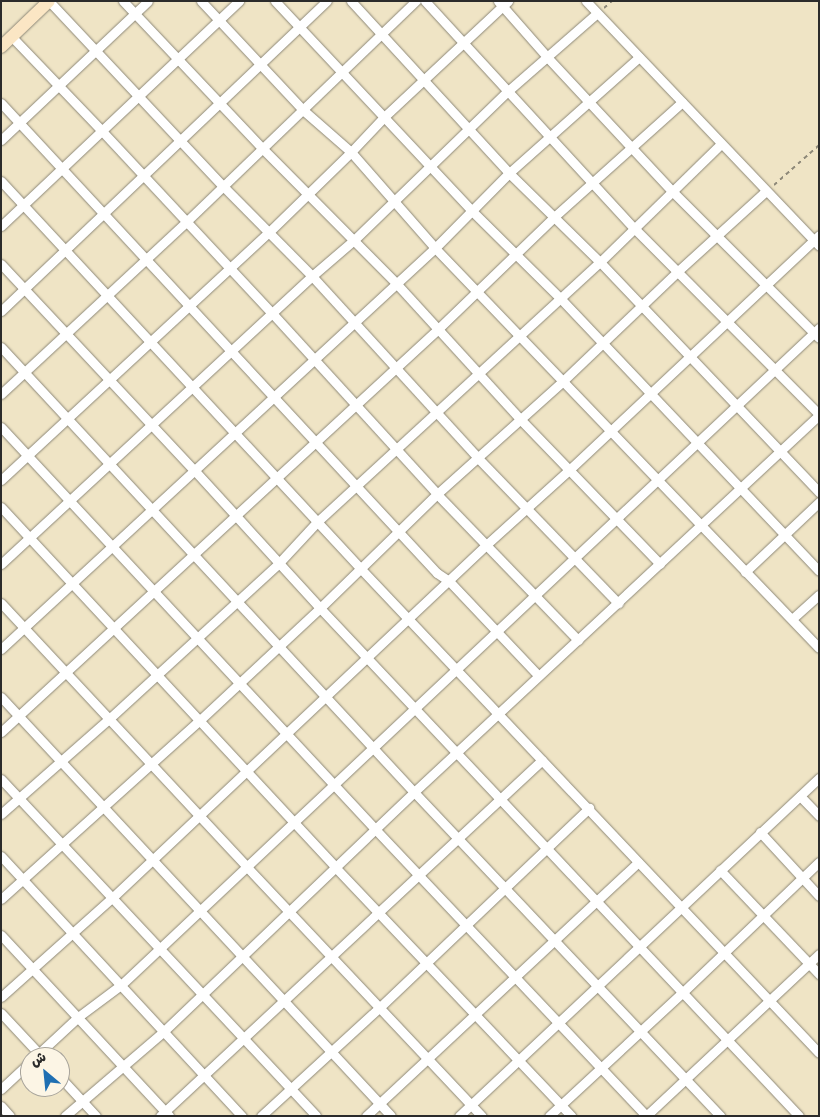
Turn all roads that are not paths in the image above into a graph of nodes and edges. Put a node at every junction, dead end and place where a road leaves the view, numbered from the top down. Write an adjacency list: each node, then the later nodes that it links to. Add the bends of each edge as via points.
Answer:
1 (123, 1): 14 (street)
2 (148, 1): 14 (street)
3 (201, 1): 15 (street)
4 (239, 1): 15 (street)
5 (275, 1): 16 (street)
6 (327, 1): 16 (street)
7 (351, 1): 17 (street)
8 (416, 1): 17 (street)
9 (425, 1): 19 (street)
10 (586, 1): 13 (street)
11 (45, 3): 18 (street); 20 (street)
12 (503, 3): 19 (street); 22 (street)
13 (597, 13): 21 (street); 22 (street)
14 (135, 14): 20 (street); 23 (street)
15 (219, 20): 23 (street); 24 (street)
16 (300, 28): 24 (street); 25 (street)
17 (382, 34): 25 (street); 26 (street)
18 (4, 44): 27 (street)
19 (463, 45): 26 (street); 28 (street)
20 (96, 51): 27 (street); 29 (street)
21 (639, 57): 30 (street); 31 (street)
22 (548, 58): 28 (street); 30 (street)
23 (177, 59): 29 (street); 33 (street)
24 (261, 65): 33 (street); 34 (street)
25 (342, 73): 34 (street); 35 (street)
26 (424, 80): 35 (street); 37 (street)
27 (59, 85): 36 (street); 38 (street)
28 (508, 91): 37 (street); 39 (street)
29 (138, 96): 38 (street); 41 (street)
30 (589, 102): 39 (street); 43 (street)
31 (682, 102): 42 (street); 43 (street)
32 (1, 103): 36 (street)
33 (219, 104): 41 (street); 44 (street)
34 (303, 110): 44 (street); 45 (street)
35 (384, 117): 45 (street); 46 (street)
36 (20, 122): 40 (street); 47 (street)
37 (468, 128): 46 (street); 48 (street)
38 (102, 130): 47 (street); 49 (street)
39 (550, 136): 48 (street); 51 (street)
40 (1, 140)
41 (181, 141): 49 (street); 52 (street)
42 (721, 144): 53 (street); 54 (street)
43 (633, 147): 51 (street); 54 (street)
44 (262, 148): 52 (street); 55 (street)
45 (351, 152): 55 (street); 56 (street)
46 (430, 166): 56 (street); 58 (street)
47 (64, 168): 57 (street); 59 (street)
48 (509, 174): 58 (street); 60 (street)
49 (144, 176): 59 (street); 61 (street)
50 (1, 181): 57 (street)
51 (593, 182): 60 (street); 63 (street)
52 (223, 186): 61 (street); 64 (street)
53 (766, 191): 65 (street); 67 (street)
54 (673, 192): 63 (street); 65 (street)
55 (309, 194): 64 (street); 66 (street)
56 (393, 203): 66 (street); 68 (street)
57 (24, 205): 62 (street); 69 (street)
58 (471, 210): 68 (street); 70 (street)
59 (106, 213): 69 (street); 71 (street)
60 (554, 217): 70 (street); 72 (street)
61 (186, 221): 71 (street); 74 (street)
62 (1, 226)
63 (634, 228): 72 (street); 75 (street)
64 (269, 232): 74 (street); 76 (street)
65 (716, 236): 75 (street); 78 (street)
66 (354, 240): 76 (street); 77 (street)
67 (817, 241): 78 (street)
68 (434, 248): 77 (street); 80 (street)
69 (66, 250): 79 (street); 81 (street)
70 (516, 254): 80 (street); 82 (street)
71 (146, 258): 81 (street); 83 (street)
72 (600, 262): 82 (street); 84 (street)
73 (1, 264): 79 (street)
74 (230, 268): 83 (street); 86 (street)
75 (678, 271): 84 (street); 87 (street)
76 (312, 276): 86 (street); 88 (street)
77 (396, 283): 88 (street); 89 (street)
78 (766, 285): 87 (street); 90 (street)
79 (24, 289): 85 (street); 91 (street)
80 (477, 292): 89 (street); 92 (street)
81 (108, 295): 91 (street); 93 (street)
82 (560, 298): 92 (street); 94 (street)
83 (190, 304): 93 (street); 96 (street)
84 (641, 307): 94 (street); 97 (street)
85 (1, 311)
86 (272, 313): 96 (street); 98 (street)
87 (726, 320): 97 (street); 100 (street)
88 (353, 322): 98 (street); 99 (street)
89 (438, 329): 99 (street); 102 (street)
90 (817, 333): 100 (street)
91 (66, 334): 101 (street); 103 (street)
92 (521, 335): 102 (street); 104 (street)
93 (150, 341): 103 (street); 105 (street)
94 (603, 344): 104 (street); 106 (street)
95 (1, 347): 101 (street)
96 (233, 350): 105 (street); 108 (street)
97 (688, 356): 106 (street); 110 (street)
98 (314, 358): 108 (street); 109 (street)
99 (395, 367): 109 (street); 111 (street)
100 (774, 370): 110 (street); 112 (street)
101 (26, 372): 107 (street); 113 (street)
102 (479, 373): 111 (street); 114 (street)
103 (108, 379): 113 (street); 115 (street)
104 (564, 380): 114 (street); 117 (street)
105 (194, 387): 115 (street); 118 (street)
106 (650, 392): 117 (street); 120 (street)
107 (1, 394)
108 (274, 395): 118 (street); 119 (street)
109 (356, 404): 119 (street); 121 (street)
110 (738, 405): 120 (street); 122 (street)
111 (437, 412): 121 (street); 124 (street)
112 (819, 414): 122 (street)
113 (66, 418): 123 (street); 125 (street)
114 (521, 420): 124 (street); 127 (street)
115 (151, 425): 125 (street); 126 (street)
116 (1, 427): 123 (street)
117 (612, 430): 127 (street); 130 (street)
118 (236, 433): 126 (street); 128 (street)
119 (317, 441): 128 (street); 131 (street)
120 (698, 442): 130 (street); 132 (street)
121 (396, 450): 131 (street); 134 (street)
122 (780, 452): 132 (street); 133 (street)
123 (27, 456): 129 (street); 135 (street)
124 (478, 458): 134 (street); 138 (street)
125 (108, 464): 135 (street); 139 (street)
126 (195, 470): 139 (street); 140 (street)
127 (570, 470): 138 (street); 141 (street)
128 (277, 477): 140 (street); 142 (street)
129 (1, 480)
130 (659, 480): 141 (street); 143 (street)
131 (357, 485): 142 (street); 144 (street)
132 (741, 488): 143 (street); 145 (street)
133 (819, 492)
134 (437, 494): 144 (street); 147 (street)
135 (70, 501): 146 (street); 148 (street)
136 (819, 502): 145 (street)
137 (1, 507): 146 (street)
138 (528, 508): 147 (street); 150 (street)
139 (152, 510): 148 (street); 149 (street)
140 (236, 516): 149 (street); 151 (street)
141 (617, 519): 150 (street); 153 (street)
142 (317, 522): 151 (street); 154 (street)
143 (701, 525): 153 (street); 156 (street)
144 (399, 532): 154 (street); 157 (street, via 437,573)
145 (785, 534): 155 (street); 156 (street)
146 (30, 537): 152 (street); 158 (street)
147 (486, 545): 157 (street); 160 (street)
148 (111, 546): 158 (street); 159 (street)
149 (195, 555): 159 (street); 162 (street)
150 (576, 558): 160 (street); 164 (street)
151 (279, 563): 162 (street); 165 (street)
152 (1, 564)
153 (660, 564): 164 (street)
154 (361, 569): 165 (street); 166 (street)
155 (819, 571)
156 (745, 572): 167 (street)
157 (449, 581): 166 (street); 170 (street)
158 (72, 582): 168 (street); 169 (street)
159 (153, 592): 169 (street); 171 (street)
160 (536, 594): 170 (street); 172 (street)
161 (819, 595): 167 (street)
162 (236, 601): 171 (street); 173 (street)
163 (1, 603): 168 (street)
164 (618, 603): 172 (street)
165 (320, 608): 173 (street); 176 (street)
166 (408, 619): 176 (street); 177 (street)
167 (792, 619): 174 (street)
168 (24, 628): 175 (street); 178 (street)
169 (114, 629): 178 (street); 179 (street)
170 (496, 631): 177 (street); 180 (street)
171 (197, 638): 179 (street); 181 (street)
172 (578, 640): 180 (street)
173 (278, 646): 181 (street); 182 (street)
174 (819, 648)
175 (1, 649)
176 (368, 657): 182 (street); 184 (street)
177 (456, 669): 184 (street); 185 (street)
178 (67, 673): 186 (street); 187 (street)
179 (157, 675): 187 (street); 188 (street)
180 (538, 676): 185 (street)
181 (239, 682): 188 (street); 190 (street)
182 (327, 696): 190 (street); 191 (street)
183 (1, 697): 186 (street)
184 (415, 708): 191 (street); 192 (street)
185 (498, 713): 192 (street); 193 (street)
186 (18, 716): 189 (street); 194 (street)
187 (110, 718): 194 (street); 195 (street)
188 (200, 720): 195 (street); 196 (street)
189 (1, 732)
190 (287, 734): 196 (street); 199 (street)
191 (374, 747): 199 (street); 200 (street)
192 (457, 753): 200 (street); 203 (street)
193 (542, 760): 203 (street); 205 (street)
194 (62, 761): 202 (street); 204 (street)
195 (152, 763): 204 (street); 207 (street)
196 (247, 772): 207 (street); 209 (street)
197 (819, 778): 201 (street)
198 (1, 779): 202 (street)
199 (334, 785): 209 (street); 210 (street)
200 (414, 792): 210 (street); 212 (street)
201 (800, 796): 208 (street); 211 (street)
202 (20, 799): 206 (street); 213 (street)
203 (500, 799): 212 (street); 214 (street)
204 (103, 806): 213 (street); 216 (street)
205 (589, 808): 214 (street); 217 (street)
206 (1, 814)
207 (199, 815): 216 (street); 219 (street)
208 (819, 816)
209 (295, 822): 219 (street); 220 (street)
210 (376, 830): 220 (street); 222 (street)
211 (760, 832): 221 (street); 223 (street)
212 (458, 837): 222 (street); 225 (street)
213 (62, 843): 224 (street); 227 (street)
214 (547, 848): 225 (street); 229 (street)
215 (1, 856): 224 (street)
216 (153, 859): 227 (street); 231 (street)
217 (638, 862): 229 (street); 230 (street)
218 (819, 862): 223 (street)
219 (246, 866): 231 (street); 232 (street)
220 (336, 868): 232 (street); 233 (street)
221 (720, 870): 230 (street); 234 (street)
222 (418, 875): 233 (street); 235 (street)
223 (801, 878): 226 (street); 234 (street)
224 (23, 879): 228 (street); 236 (street)
225 (504, 888): 235 (street); 238 (street)
226 (819, 896)
227 (113, 897): 236 (street); 239 (street)
228 (1, 900)
229 (596, 901): 238 (street); 240 (street)
230 (681, 909): 240 (street); 241 (street)
231 (200, 910): 239 (street); 243 (street)
232 (289, 912): 243 (street); 244 (street)
233 (378, 912): 244 (street); 245 (street)
234 (763, 915): 241 (street); 246 (street)
235 (465, 924): 245 (street); 249 (street)
236 (73, 934): 247 (street); 250 (street)
237 (1, 935): 247 (street)
238 (555, 940): 249 (street); 251 (street)
239 (159, 947): 250 (street); 253 (street)
240 (641, 948): 251 (street); 252 (street)
241 (723, 952): 252 (street); 256 (street)
242 (819, 954): 246 (street)
243 (242, 956): 253 (street); 255 (street)
244 (332, 956): 255 (street); 257 (street)
245 (425, 963): 257 (street); 259 (street)
246 (809, 964): 248 (street); 256 (street)
247 (32, 968): 254 (street); 260 (street)
248 (819, 974)
249 (515, 977): 259 (street); 261 (street)
250 (121, 985): 260 (street); 262 (street)
251 (598, 987): 261 (street); 263 (street)
252 (683, 992): 263 (street); 265 (street)
253 (203, 994): 262 (street); 264 (street)
254 (1, 997)
255 (284, 1001): 264 (street); 268 (street)
256 (770, 1001): 265 (street); 269 (street)
257 (380, 1007): 268 (street); 270 (street)
258 (1, 1013): 266 (street)
259 (475, 1014): 270 (street); 271 (street)
260 (78, 1017): 267 (street); 272 (street)
261 (558, 1024): 271 (street); 273 (street)
262 (164, 1031): 272 (street); 275 (street)
263 (641, 1032): 273 (street); 276 (street)
264 (244, 1038): 275 (street); 279 (street)
265 (728, 1040): 276 (street); 300 (street)
266 (31, 1047)
267 (48, 1047)
268 (332, 1052): 279 (street); 281 (street)
269 (819, 1053)
270 (429, 1059): 281 (street); 282 (street)
271 (519, 1061): 282 (street); 283 (street)
272 (123, 1067): 280 (street); 285 (street)
273 (601, 1069): 283 (street); 298 (street)
274 (20, 1071): 278 (street)
275 (204, 1074): 285 (street); 289 (street)
276 (686, 1080): 298 (street); 299 (street)
277 (70, 1087): 280 (street)
278 (1, 1089)
279 (292, 1090): 290 (street); 291 (street)
280 (82, 1100): 287 (street); 288 (street)
281 (380, 1104): 292 (street); 293 (street)
282 (471, 1105): 294 (street); 295 (street)
283 (561, 1105): 296 (street); 297 (street)
284 (1, 1106): 286 (street)
285 (165, 1114)
286 (10, 1116)
287 (65, 1116)
288 (96, 1116)
289 (242, 1116)
290 (261, 1116)
291 (316, 1116)
292 (366, 1116)
293 (391, 1116)
294 (460, 1116)
295 (482, 1116)
296 (549, 1116)
297 (571, 1116)
298 (646, 1116)
299 (720, 1116)
300 (799, 1116)

